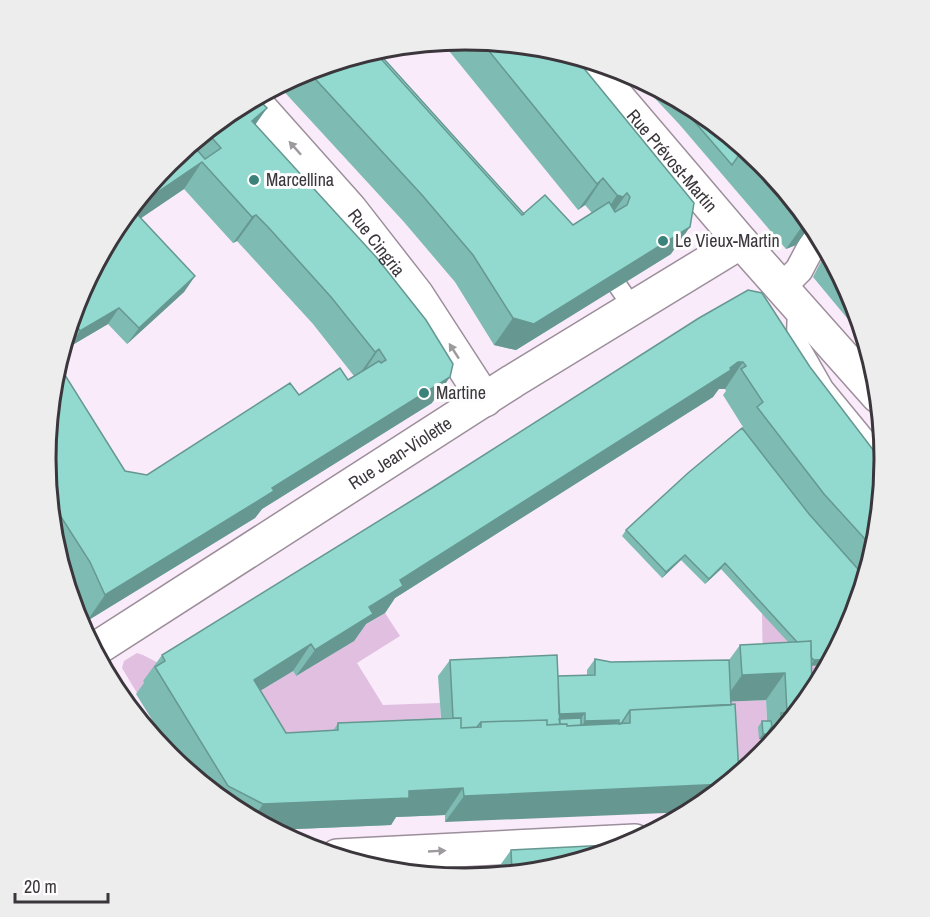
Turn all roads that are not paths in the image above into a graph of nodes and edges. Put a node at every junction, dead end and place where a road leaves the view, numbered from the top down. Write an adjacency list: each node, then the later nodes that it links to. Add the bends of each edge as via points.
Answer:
1 (595, 71): 3 (street, Rue Prévost-Martin)
2 (258, 105): 7 (street, Rue Cingria, one-way to 2, via 417,295 350,209)
3 (741, 242): 5 (street, Rue Prévost-Martin); 7 (street, Rue Jean-Violette, via 625,297)
4 (813, 244): 5 (street)
5 (789, 296): 6 (street, Rue Prévost-Martin); 8 (lane, via 796,339 824,388)
6 (867, 383)
7 (485, 400): 9 (street, Rue Jean-Violette)
8 (874, 449)
9 (101, 645)
10 (605, 843): 11 (street, one-way to 10)
11 (362, 855)

